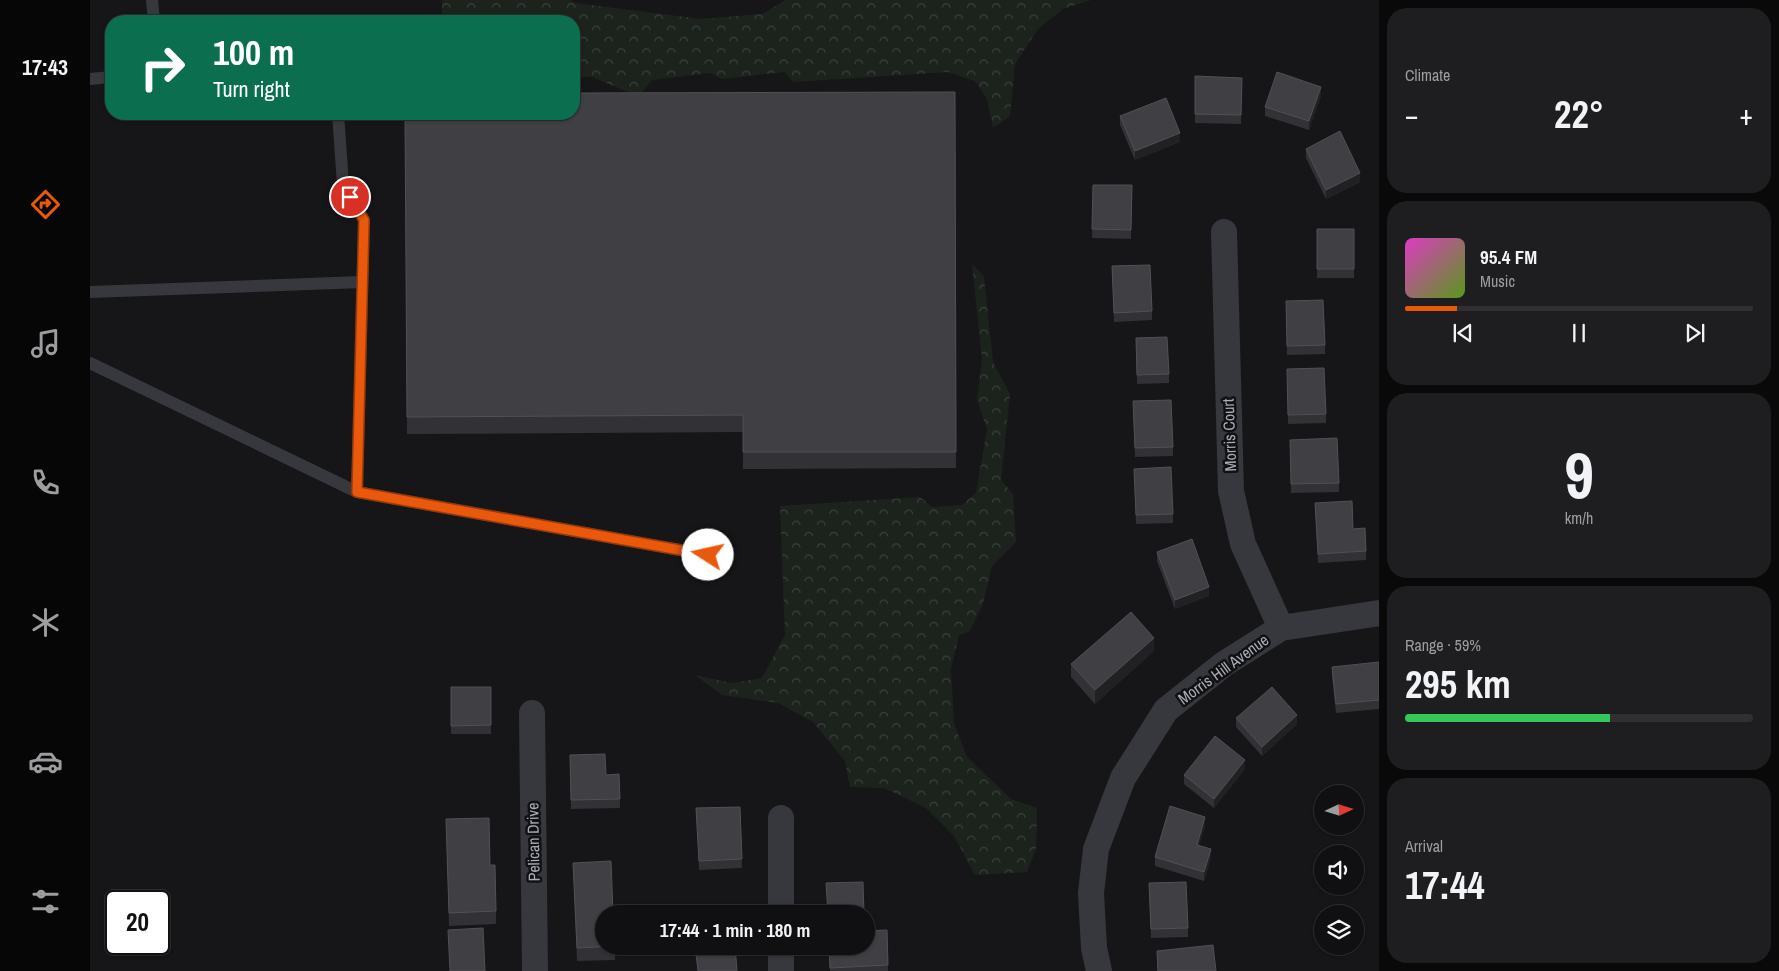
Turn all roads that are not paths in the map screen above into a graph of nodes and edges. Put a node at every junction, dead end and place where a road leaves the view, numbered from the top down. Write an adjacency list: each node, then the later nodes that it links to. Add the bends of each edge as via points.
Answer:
1 (152, 0): 2 (lane)
2 (153, 15)
3 (105, 78): 4 (lane)
4 (90, 79)
5 (338, 120): 7 (lane, via 343,185 364,220)
6 (1224, 232): 13 (street, Morris Court, via 1231,491 1243,544)
7 (362, 282): 8 (lane); 10 (lane)
8 (90, 292)
9 (90, 363): 10 (lane)
10 (357, 492): 11 (lane)
11 (708, 555)
12 (1379, 613): 13 (street, Morris Hill Avenue)
13 (1281, 628): 20 (street, Morris Hill Avenue, via 1224,664 1166,710 1123,778 1096,849 1091,893 1094,948)
14 (532, 713): 18 (street, Pelican Drive)
15 (781, 818): 16 (street)
16 (781, 905)
17 (781, 955): 19 (street)
18 (535, 971)
19 (781, 971)
20 (1099, 971)

